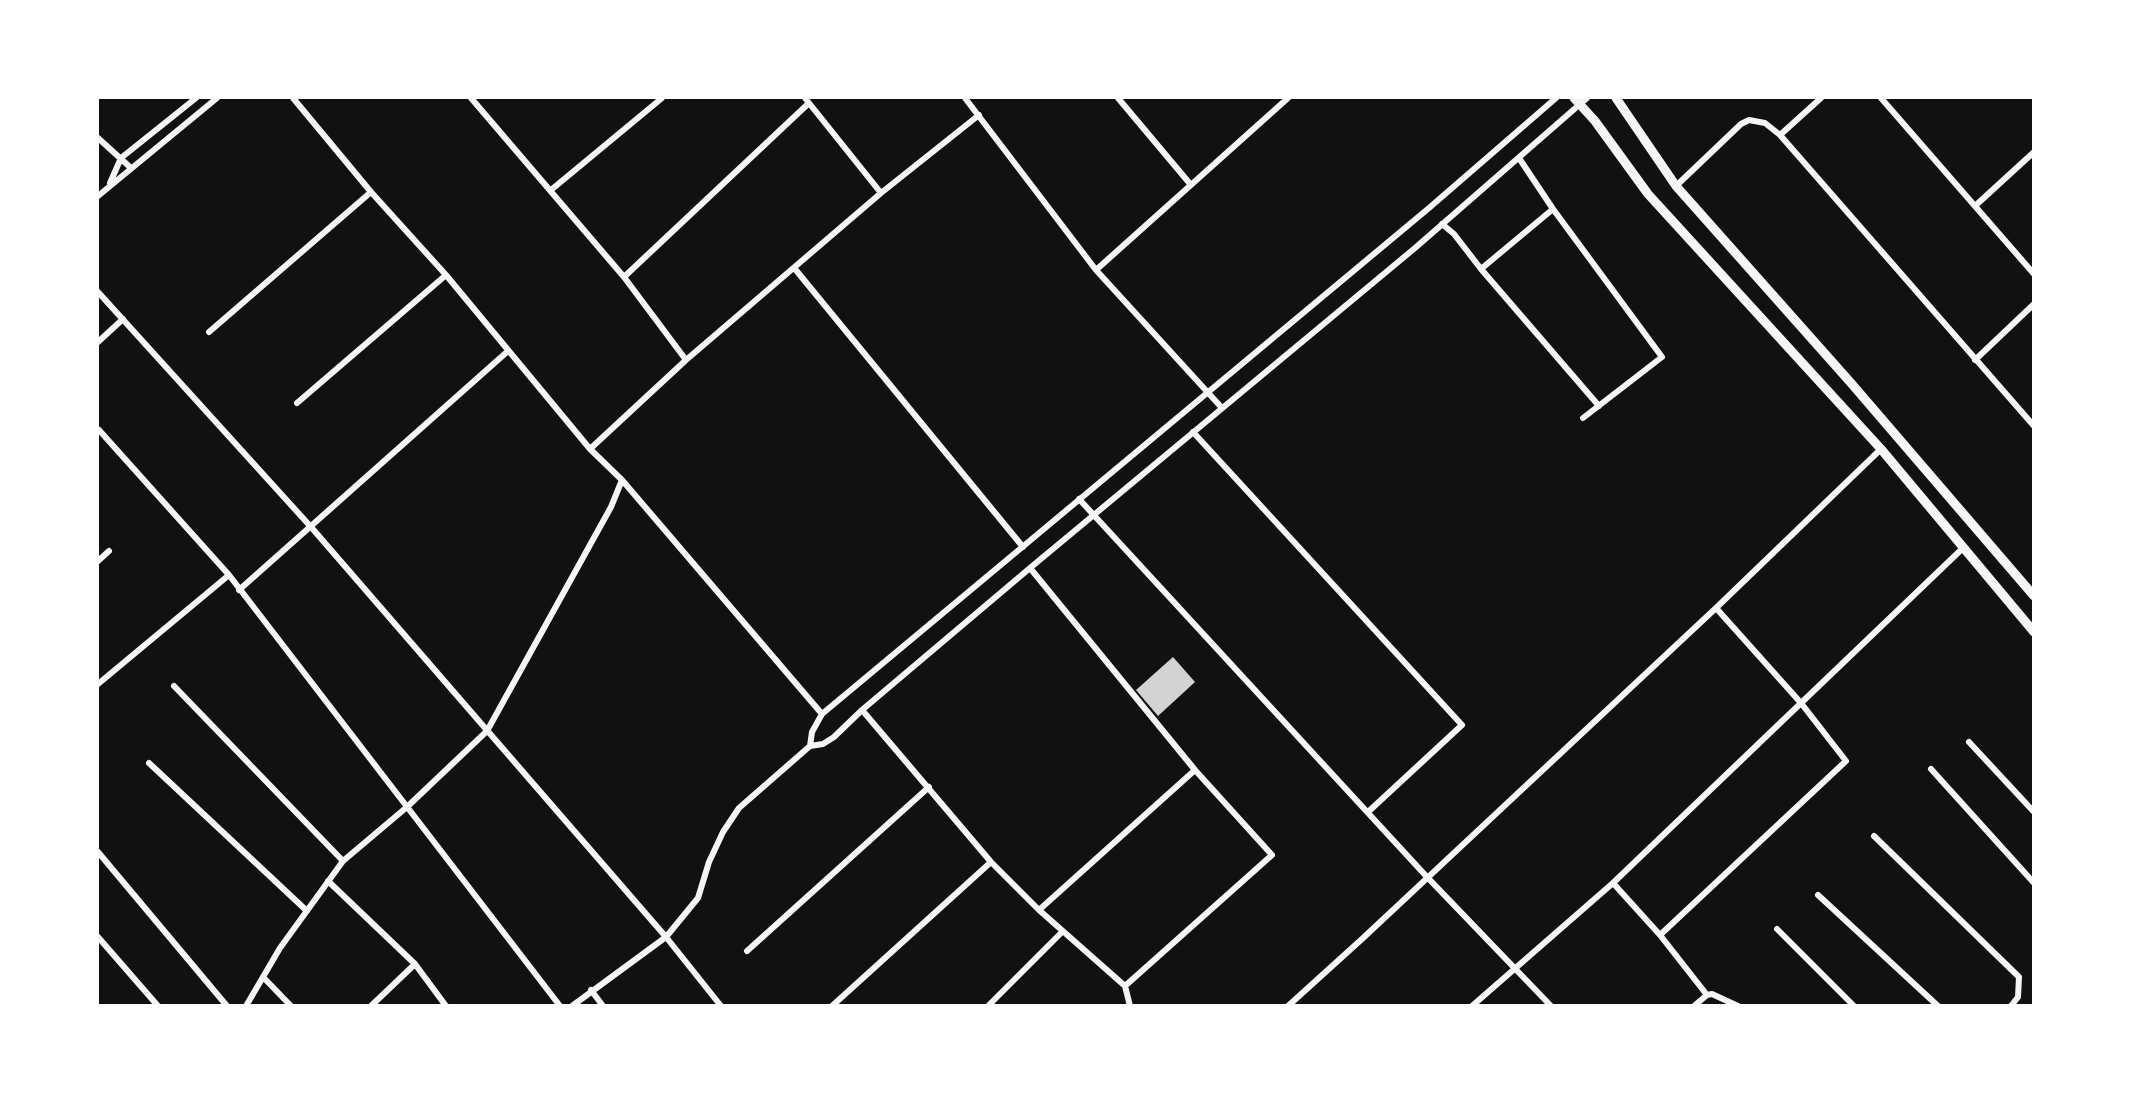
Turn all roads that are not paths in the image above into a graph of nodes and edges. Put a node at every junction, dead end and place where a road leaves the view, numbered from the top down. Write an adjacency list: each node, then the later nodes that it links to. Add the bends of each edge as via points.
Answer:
1 (196, 98): 19 (street)
2 (217, 98): 21 (street)
3 (293, 98): 26 (street)
4 (471, 98): 25 (street)
5 (662, 98): 25 (street)
6 (965, 98): 15 (street)
7 (1118, 98): 22 (street)
8 (1288, 98): 22 (street)
9 (1556, 98): 46 (street)
10 (1616, 98): 24 (street)
11 (1821, 98): 16 (street)
12 (1881, 98): 29 (street)
13 (807, 100): 27 (street); 37 (street)
14 (1580, 100): 20 (street); 55 (street, via 1648,194)
15 (979, 115): 27 (street); 34 (street)
16 (1780, 135): 24 (street, via 1765,123 1749,120); 45 (street)
17 (98, 138): 19 (street)
18 (2034, 152): 29 (street)
19 (121, 158): 21 (street); 23 (street)
20 (1519, 158): 30 (street); 31 (street)
21 (131, 168): 23 (street)
22 (1191, 185): 34 (street)
23 (108, 186): 28 (street)
24 (1676, 186): 67 (street)
25 (551, 190): 37 (street)
26 (371, 192): 36 (street); 41 (street)
27 (881, 193): 33 (street)
28 (98, 196)
29 (1975, 206): 35 (street)
30 (1553, 209): 32 (street); 48 (street, via 1662,357)
31 (1442, 224): 32 (street, via 1455,234); 49 (street)
32 (1481, 268): 48 (street)
33 (795, 269): 44 (street); 60 (street)
34 (1096, 270): 46 (street)
35 (2034, 273)
36 (446, 274): 43 (street); 47 (street)
37 (624, 277): 44 (street)
38 (98, 292): 40 (street)
39 (2034, 304): 45 (street)
40 (123, 319): 42 (street); 59 (street)
41 (208, 332)
42 (98, 342)
43 (508, 351): 54 (street); 59 (street)
44 (686, 360): 54 (street)
45 (1975, 360): 51 (street)
46 (1206, 392): 49 (street); 57 (street)
47 (297, 403)
48 (1599, 406): 50 (street)
49 (1222, 408): 53 (street)
50 (1583, 418)
51 (2034, 426)
52 (99, 430): 65 (street)
53 (1193, 432): 58 (street); 83 (street, via 1462,725)
54 (590, 449): 56 (street)
55 (1881, 449): 61 (street); 68 (street)
56 (622, 480): 74 (street); 75 (street, via 611,507)
57 (1079, 499): 58 (street); 60 (street)
58 (1093, 517): 64 (street); 83 (street)
59 (311, 527): 66 (street); 75 (street)
60 (1023, 547): 74 (street)
61 (1963, 548): 69 (street); 72 (street)
62 (109, 551): 63 (street)
63 (98, 561)
64 (1030, 568): 73 (street); 80 (street)
65 (229, 575): 66 (street); 70 (street)
66 (239, 590): 82 (street)
67 (2034, 596)
68 (1716, 608): 72 (street); 89 (street)
69 (2034, 632)
70 (98, 684)
71 (174, 686): 87 (street)
72 (1801, 703): 91 (street); 98 (street, via 1846,761)
73 (862, 710): 77 (street, via 824,744); 81 (street)
74 (822, 714): 77 (street, via 812,732)
75 (487, 731): 82 (street); 100 (street)
76 (1969, 742): 84 (street)
77 (810, 746): 100 (street, via 739,808 709,862 698,898)
78 (149, 763): 94 (street)
79 (1930, 769): 92 (street)
80 (1195, 770): 95 (street); 105 (street, via 1272,855)
81 (929, 787): 88 (street); 101 (street)
82 (407, 807): 87 (street); 114 (street)
83 (1368, 812): 89 (street)
84 (2034, 812)
85 (1874, 836): 128 (street, via 2019,977 2018,997)
86 (98, 852): 109 (street)
87 (342, 861): 90 (street)
88 (991, 862): 95 (street); 118 (street)
89 (1427, 877): 103 (street); 121 (street)
90 (328, 881): 94 (street); 102 (street)
91 (1613, 883): 98 (street); 103 (street)
92 (2034, 883)
93 (1818, 895): 127 (street)
94 (307, 910): 104 (street)
95 (1039, 910): 97 (street)
96 (1777, 929): 126 (street)
97 (1063, 931): 105 (street); 119 (street)
98 (1660, 935): 107 (street)
99 (98, 937): 108 (street)
100 (666, 937): 106 (street); 117 (street)
101 (747, 951)
102 (415, 964): 112 (street); 113 (street)
103 (1515, 968): 122 (street); 123 (street)
104 (263, 977): 110 (street); 111 (street)
105 (1125, 986): 120 (street)
106 (591, 990): 115 (street); 116 (street)
107 (1707, 995): 124 (street); 125 (street)
108 (158, 1005)
109 (227, 1005)
110 (246, 1005)
111 (291, 1005)
112 (371, 1005)
113 (446, 1005)
114 (560, 1005)
115 (572, 1005)
116 (603, 1005)
117 (721, 1005)
118 (832, 1005)
119 (988, 1005)
120 (1130, 1005)
121 (1288, 1005)
122 (1472, 1005)
123 (1551, 1005)
124 (1694, 1005)
125 (1738, 1005)
126 (1854, 1005)
127 (1938, 1005)
128 (2011, 1005)

